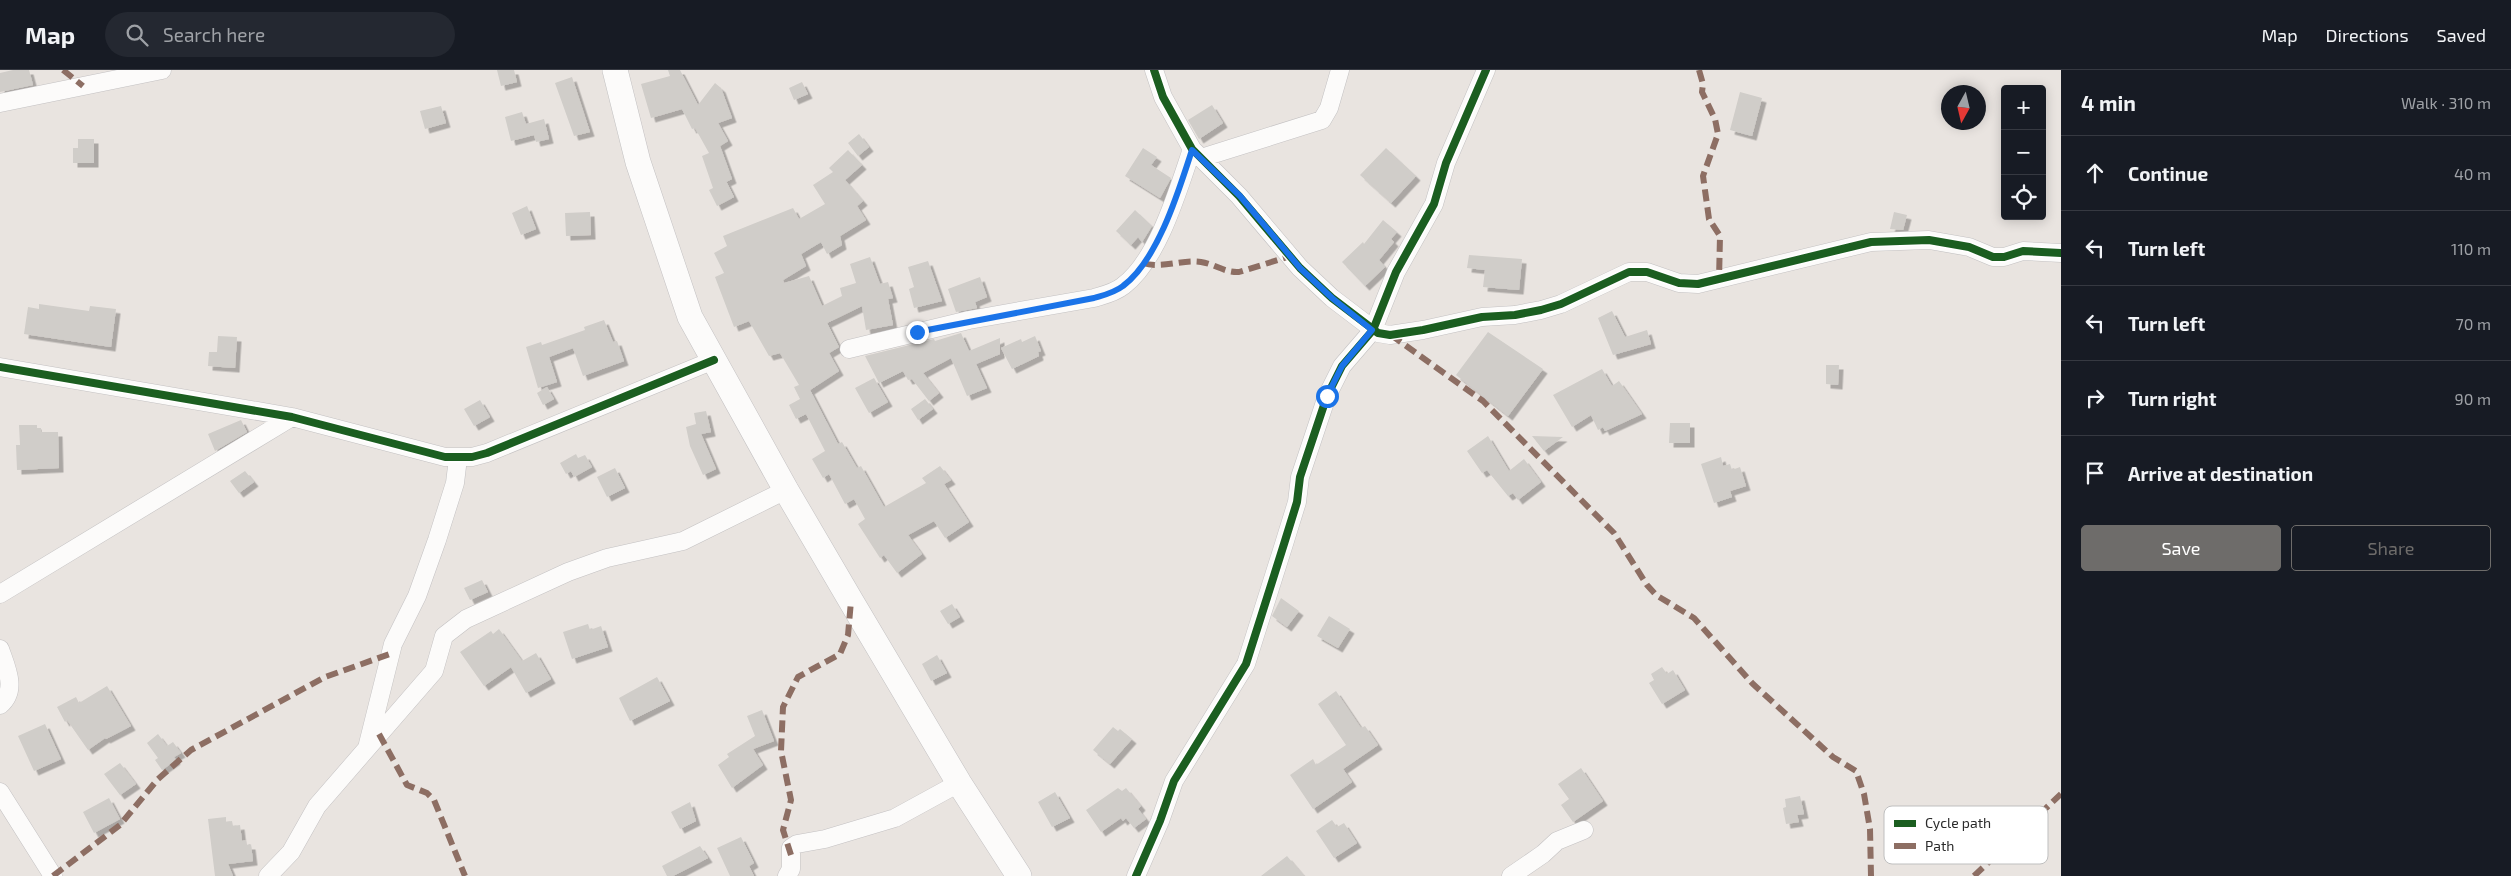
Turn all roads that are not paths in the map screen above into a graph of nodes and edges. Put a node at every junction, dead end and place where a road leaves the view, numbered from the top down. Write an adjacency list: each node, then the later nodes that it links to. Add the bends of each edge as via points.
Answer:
1 (162, 70): 6 (street)
2 (616, 70): 11 (main road, via 638,162 690,317)
3 (1154, 70): 7 (street, via 1163,97)
4 (1340, 70): 7 (street, via 1329,108 1322,120)
5 (1486, 70): 9 (street, via 1446,163 1434,204 1396,272)
6 (0, 103)
7 (1197, 154): 9 (street, via 1240,196 1300,268); 10 (street, via 1143,263 1123,286 1111,293 969,320)
8 (2061, 253): 9 (street, via 2023,251 1993,257 1969,247 1929,240 1871,242 1698,284 1679,283 1647,272 1629,272 1562,304 1541,310 1482,317 1390,335)
9 (1372, 330): 27 (street, via 1342,366 1327,396 1246,664 1174,781)
10 (849, 349)
11 (714, 360): 14 (street, via 487,453); 15 (main road)
12 (0, 367): 13 (street)
13 (292, 417): 14 (street); 16 (street)
14 (458, 458): 19 (street, via 455,483 436,540 416,596 393,644)
15 (786, 490): 19 (street, via 683,541 607,558 568,572 466,619 444,636 434,671); 20 (main road)
16 (0, 594)
17 (0, 649): 18 (street, via 10,678 8,696)
18 (0, 705)
19 (366, 750): 24 (street, via 317,806 291,852)
20 (959, 783): 25 (street, via 894,818 794,846); 26 (main road)
21 (0, 792): 23 (street)
22 (1584, 830): 28 (street, via 1557,841)
23 (53, 876)
24 (268, 876)
25 (787, 876)
26 (1019, 876)
27 (1136, 876)
28 (1511, 876)

